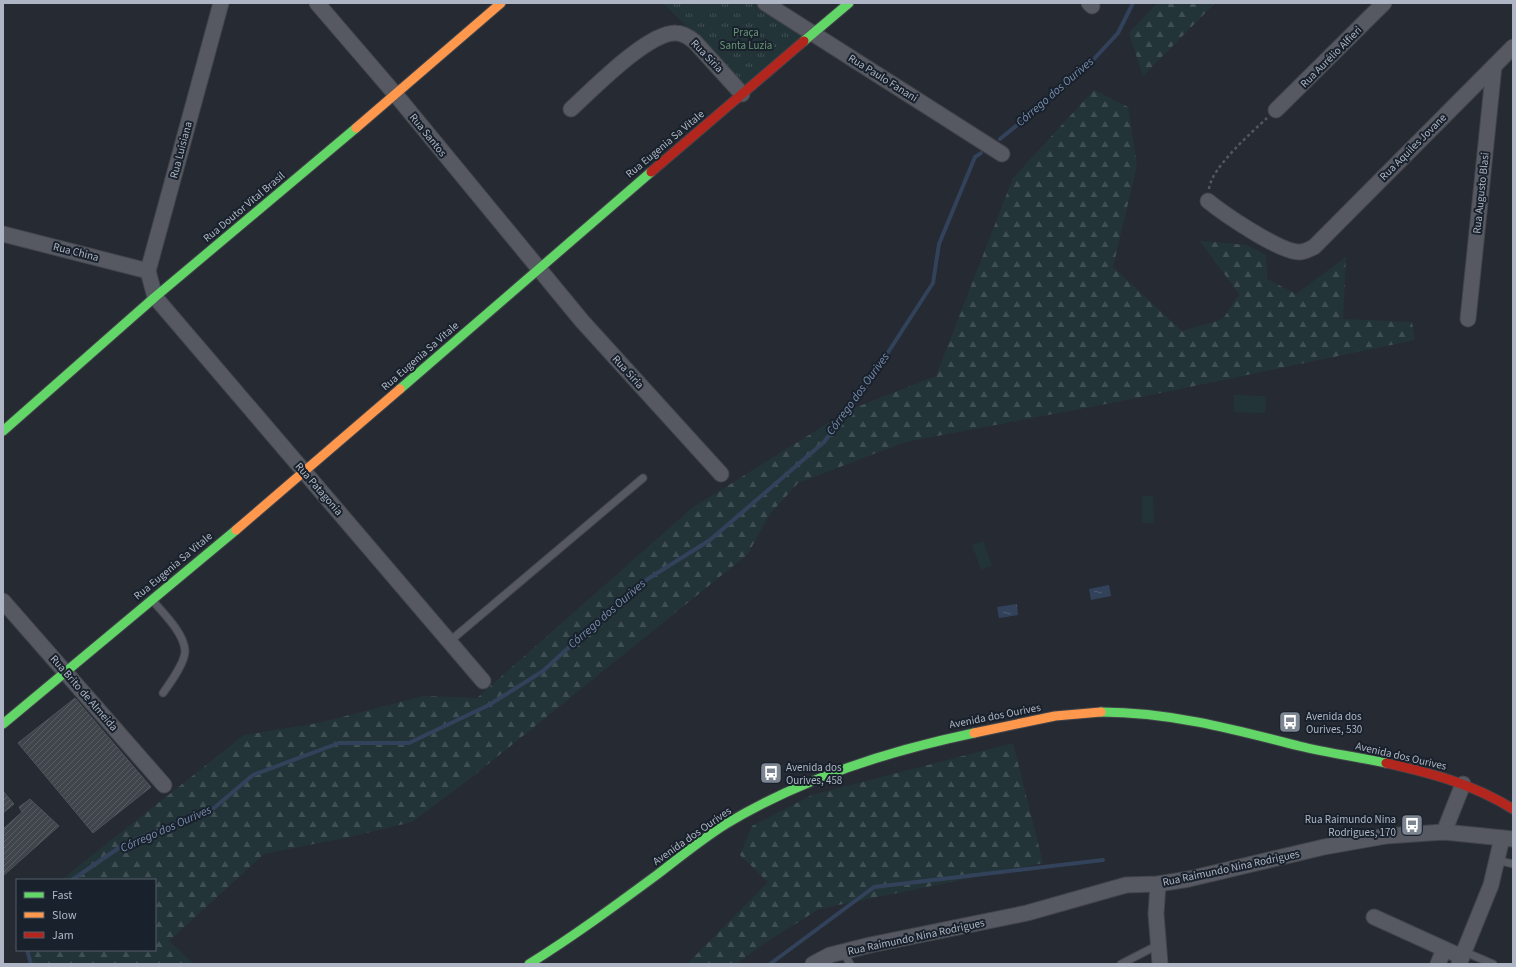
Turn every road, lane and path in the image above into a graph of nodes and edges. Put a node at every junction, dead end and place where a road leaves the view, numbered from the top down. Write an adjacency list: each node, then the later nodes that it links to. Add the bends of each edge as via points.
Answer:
1 (221, 3): 18 (street, Rua Luisiana)
2 (501, 3): 11 (street, Rua Doutor Vital Brasil)
3 (764, 3): 7 (street, Rua Paulo Fanani)
4 (849, 3): 7 (street, Rua Eugenia Sa Vitale)
5 (1384, 3): 13 (street, Rua Aurélio Alfieri)
6 (322, 5): 11 (street, Rua Santos)
7 (813, 34): 10 (street, Rua Eugenia Sa Vitale); 14 (street, Rua Paulo Fanani)
8 (1513, 48): 9 (street, Rua Aquiles Jovane)
9 (1494, 66): 15 (street, Rua Aquiles Jovane, via 1314,247 1300,252 1287,249 1227,216); 20 (street, Rua Augusto Blasi)
10 (742, 94): 12 (street, Rua Siria, via 695,42 686,35 677,33 661,36 643,45); 17 (street, Rua Eugenia Sa Vitale)
11 (396, 95): 17 (street, Rua Santos); 19 (street, Rua Doutor Vital Brasil)
12 (570, 109)
13 (1276, 110): 15 (path, via 1240,143 1219,168 1210,184)
14 (1002, 154)
15 (1208, 201)
16 (3, 234): 18 (street, Rua China)
17 (538, 268): 22 (street, Rua Eugenia Sa Vitale); 23 (street, Rua Siria, via 582,321)
18 (148, 271): 19 (street)
19 (155, 297): 21 (street, Rua Doutor Vital Brasil); 22 (street, Rua Patagonia)
20 (1468, 318)
21 (3, 431)
22 (305, 472): 25 (street, Rua Eugenia Sa Vitale); 27 (street, Rua Patagonia)
23 (721, 474)
24 (643, 478): 27 (lane)
25 (152, 599): 28 (street, Rua Eugenia Sa Vitale); 30 (lane, via 180,636 185,652 177,672)
26 (3, 601): 28 (street, Rua Brito de Almeida)
27 (450, 641): 29 (street, Rua Patagonia)
28 (65, 671): 31 (street, Rua Eugenia Sa Vitale); 33 (street, Rua Brito de Almeida)
29 (484, 681)
30 (163, 693)
31 (3, 724)
32 (1463, 784): 34 (street, Avenida dos Ourives); 35 (street); 45 (street, Avenida dos Ourives, via 1428,772 1204,722 1166,717 1079,712 1010,725 948,738 883,756 769,800 724,826 566,942)
33 (164, 785)
34 (1513, 808)
35 (1444, 832): 36 (street, Rua Raimundo Nina Rodrigues); 39 (street, Rua Raimundo Nina Rodrigues, via 1386,836 1324,847)
36 (1508, 839): 37 (street)
37 (1497, 860): 38 (lane); 44 (street, via 1491,885)
38 (1513, 864)
39 (1158, 884): 41 (street, via 1156,914); 43 (street, Rua Raimundo Nina Rodrigues, via 1126,885 1027,913 870,945)
40 (1374, 918): 42 (street)
41 (1159, 945): 47 (lane); 48 (street)
42 (1444, 949): 44 (street); 49 (street)
43 (847, 958): 46 (street, Rua Raimundo Nina Rodrigues, via 830,955)
44 (1462, 958): 50 (lane)
45 (529, 964)
46 (814, 964)
47 (1121, 964)
48 (1160, 964)
49 (1438, 964)
50 (1493, 964)

